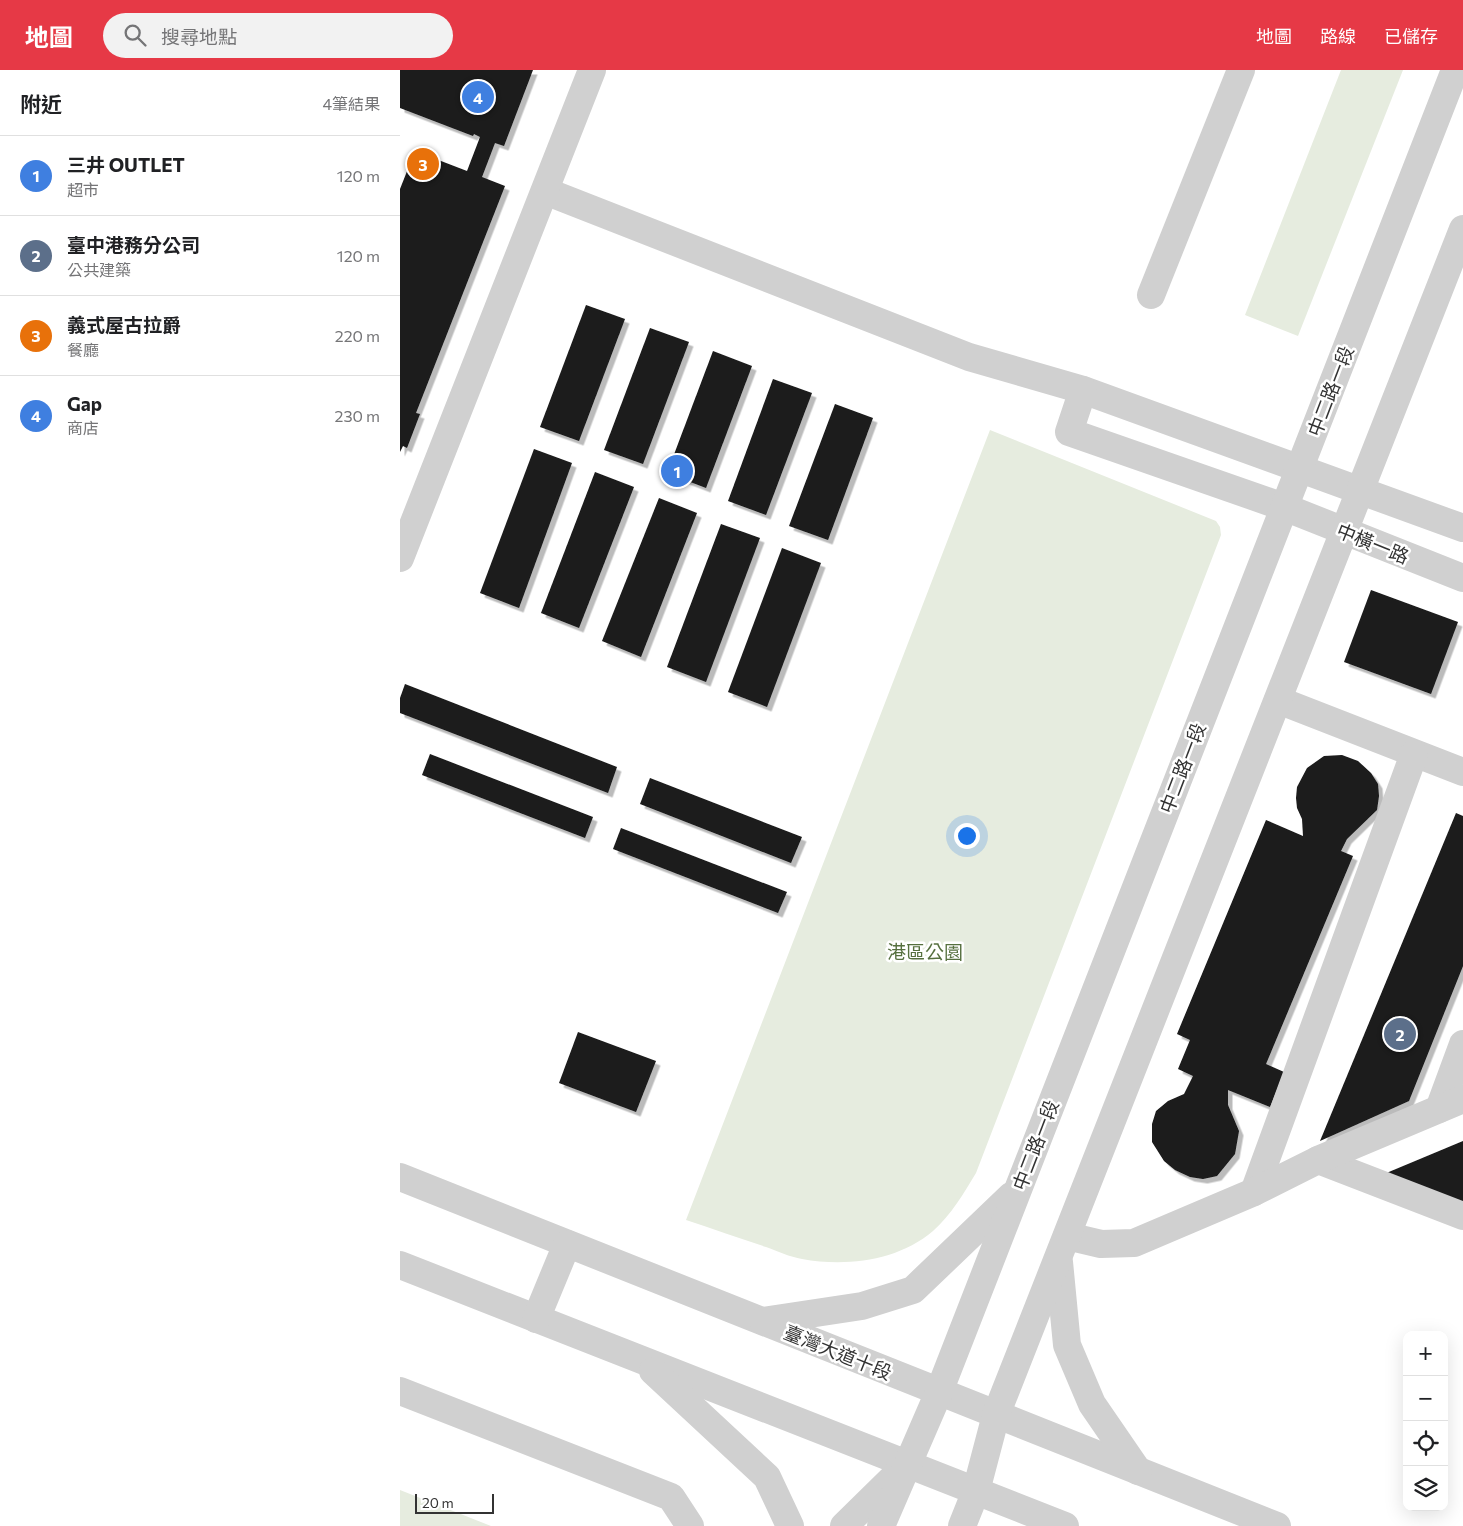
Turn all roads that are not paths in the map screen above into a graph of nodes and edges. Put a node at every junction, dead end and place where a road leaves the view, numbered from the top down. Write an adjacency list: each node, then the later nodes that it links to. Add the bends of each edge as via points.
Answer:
1 (592, 70): 4 (street)
2 (1241, 70): 6 (street)
3 (1455, 70): 8 (street, 中二路一段)
4 (545, 191): 7 (street, via 969,357); 13 (street)
5 (1463, 228): 9 (street)
6 (1151, 295)
7 (1083, 390): 8 (street); 10 (street, 中橫一路, via 1069,432)
8 (1300, 468): 9 (street); 10 (street, 中二路一段)
9 (1361, 492): 11 (street); 12 (street)
10 (1284, 507): 12 (street, 中橫一路); 22 (street, 中二路一段)
11 (1463, 528)
12 (1344, 531): 14 (street, 中橫一路); 15 (street)
13 (400, 558)
14 (1463, 578)
15 (1278, 700): 16 (street); 26 (street)
16 (1414, 754): 17 (street); 23 (street)
17 (1463, 772)
18 (1463, 1044): 19 (street)
19 (1451, 1104): 20 (street)
20 (1318, 1160): 23 (street); 24 (street)
21 (400, 1177): 25 (street, 臺灣大道十段)
22 (1018, 1190): 29 (street, via 913,1290 862,1306); 32 (street, 中二路一段)
23 (1254, 1192): 26 (street, via 1134,1243)
24 (1463, 1216)
25 (567, 1244): 28 (street); 29 (street, 臺灣大道十段)
26 (1063, 1247): 33 (street); 35 (street, via 1068,1345 1092,1404)
27 (400, 1265): 28 (street)
28 (536, 1319): 30 (street)
29 (762, 1321): 32 (street, 臺灣大道十段)
30 (641, 1360): 34 (street); 38 (street, via 767,1477)
31 (400, 1391): 37 (street, via 671,1497)
32 (939, 1392): 33 (street, 臺灣大道十段); 34 (street, 中二路一段)
33 (996, 1415): 35 (street, 臺灣大道十段); 36 (street)
34 (907, 1464): 36 (street); 39 (street, 中二路一段); 40 (street, 中二路一段)
35 (1138, 1471): 44 (street, 臺灣大道十段)
36 (976, 1491): 41 (street); 42 (street); 43 (street)
37 (690, 1526)
38 (790, 1526)
39 (844, 1526)
40 (881, 1526)
41 (962, 1526)
42 (973, 1526)
43 (1065, 1526)
44 (1277, 1526)

